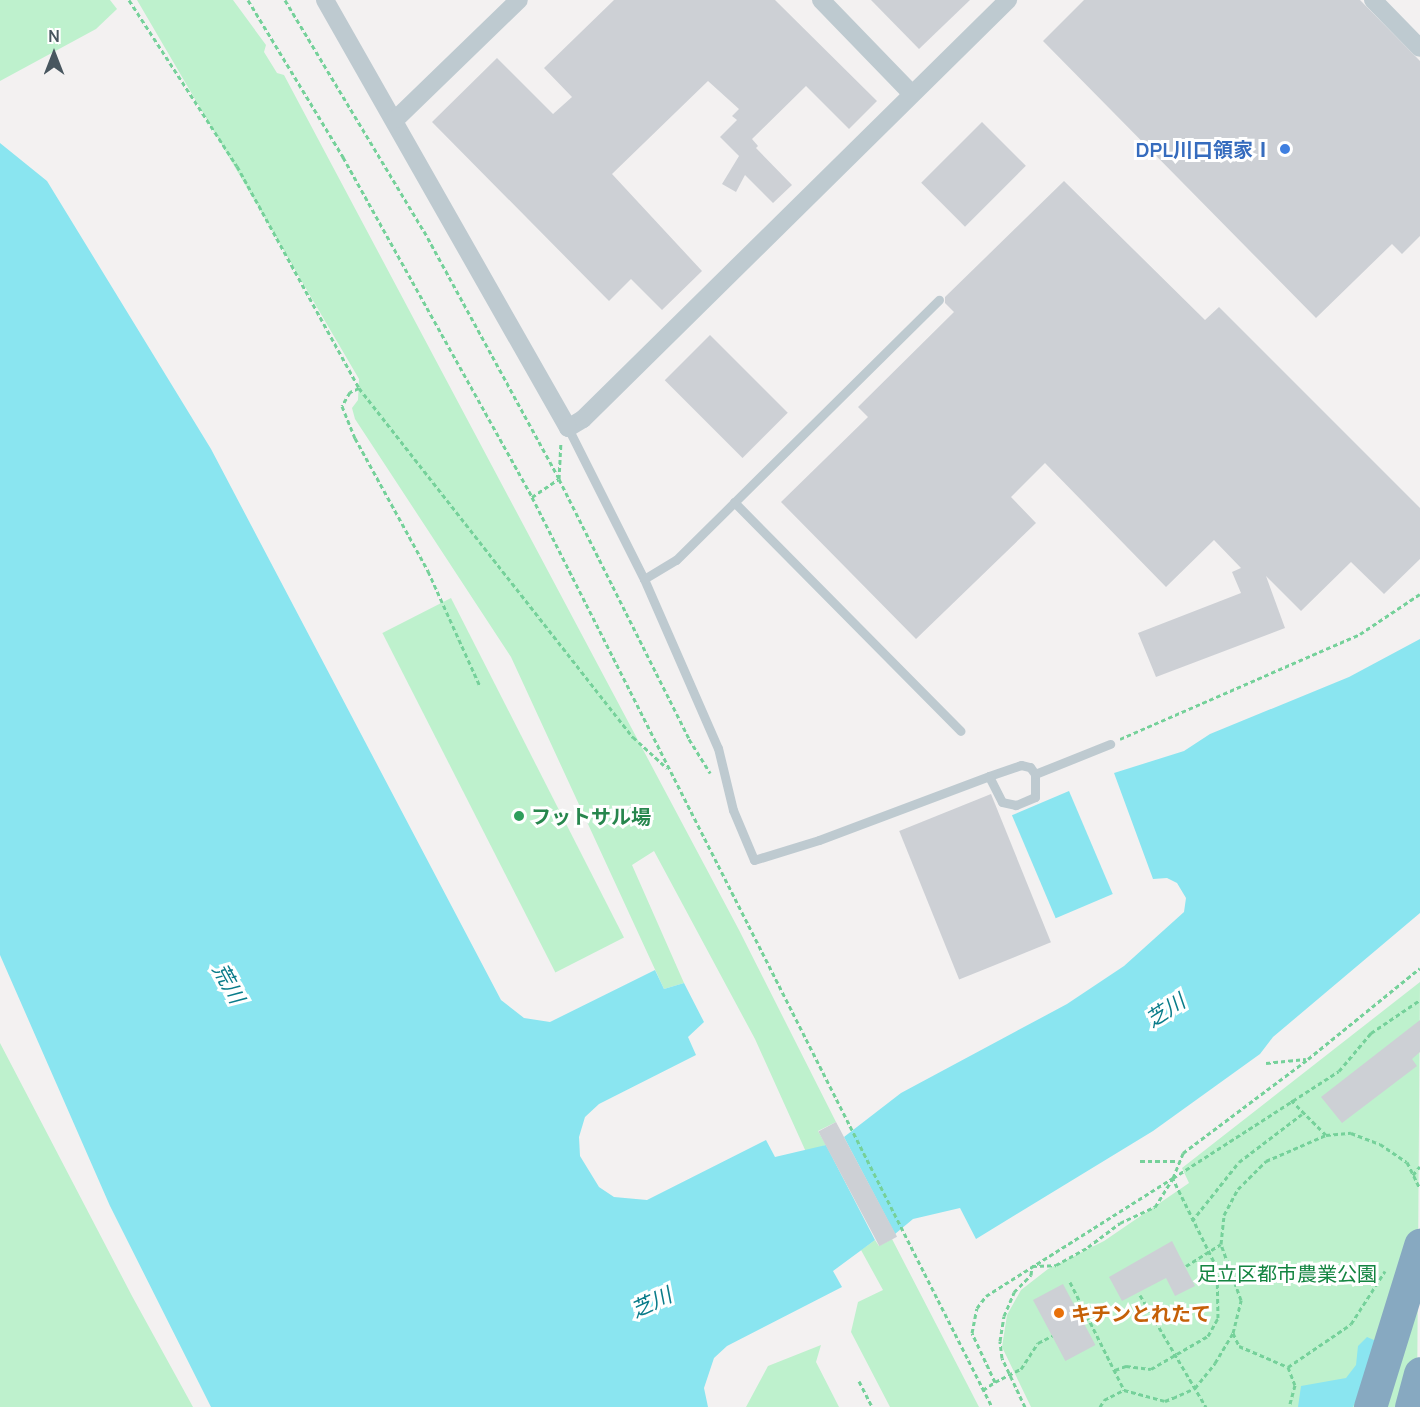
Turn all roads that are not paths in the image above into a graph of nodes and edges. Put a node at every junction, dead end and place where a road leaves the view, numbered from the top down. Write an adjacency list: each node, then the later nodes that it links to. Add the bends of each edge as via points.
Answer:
1 (325, 0): 8 (street)
2 (519, 0): 8 (street)
3 (821, 0): 7 (street)
4 (1008, 0): 7 (street)
5 (1373, 0): 6 (street)
6 (1420, 48)
7 (911, 93): 10 (street)
8 (396, 119): 10 (street)
9 (939, 300): 11 (lane)
10 (565, 432): 12 (lane)
11 (734, 502): 12 (lane, via 676,560); 13 (lane)
12 (644, 579): 16 (lane, via 718,748 733,810 754,860)
13 (961, 731)
14 (1110, 744): 15 (lane)
15 (1035, 774): 16 (lane, via 1030,766 1021,765); 16 (lane, via 1035,797 1017,805 1002,802)
16 (989, 776)
17 (1420, 1245): 20 (highway)
18 (1420, 1294): 21 (highway)
19 (1420, 1373): 22 (highway)
20 (1370, 1407)
21 (1386, 1407)
22 (1411, 1407)

